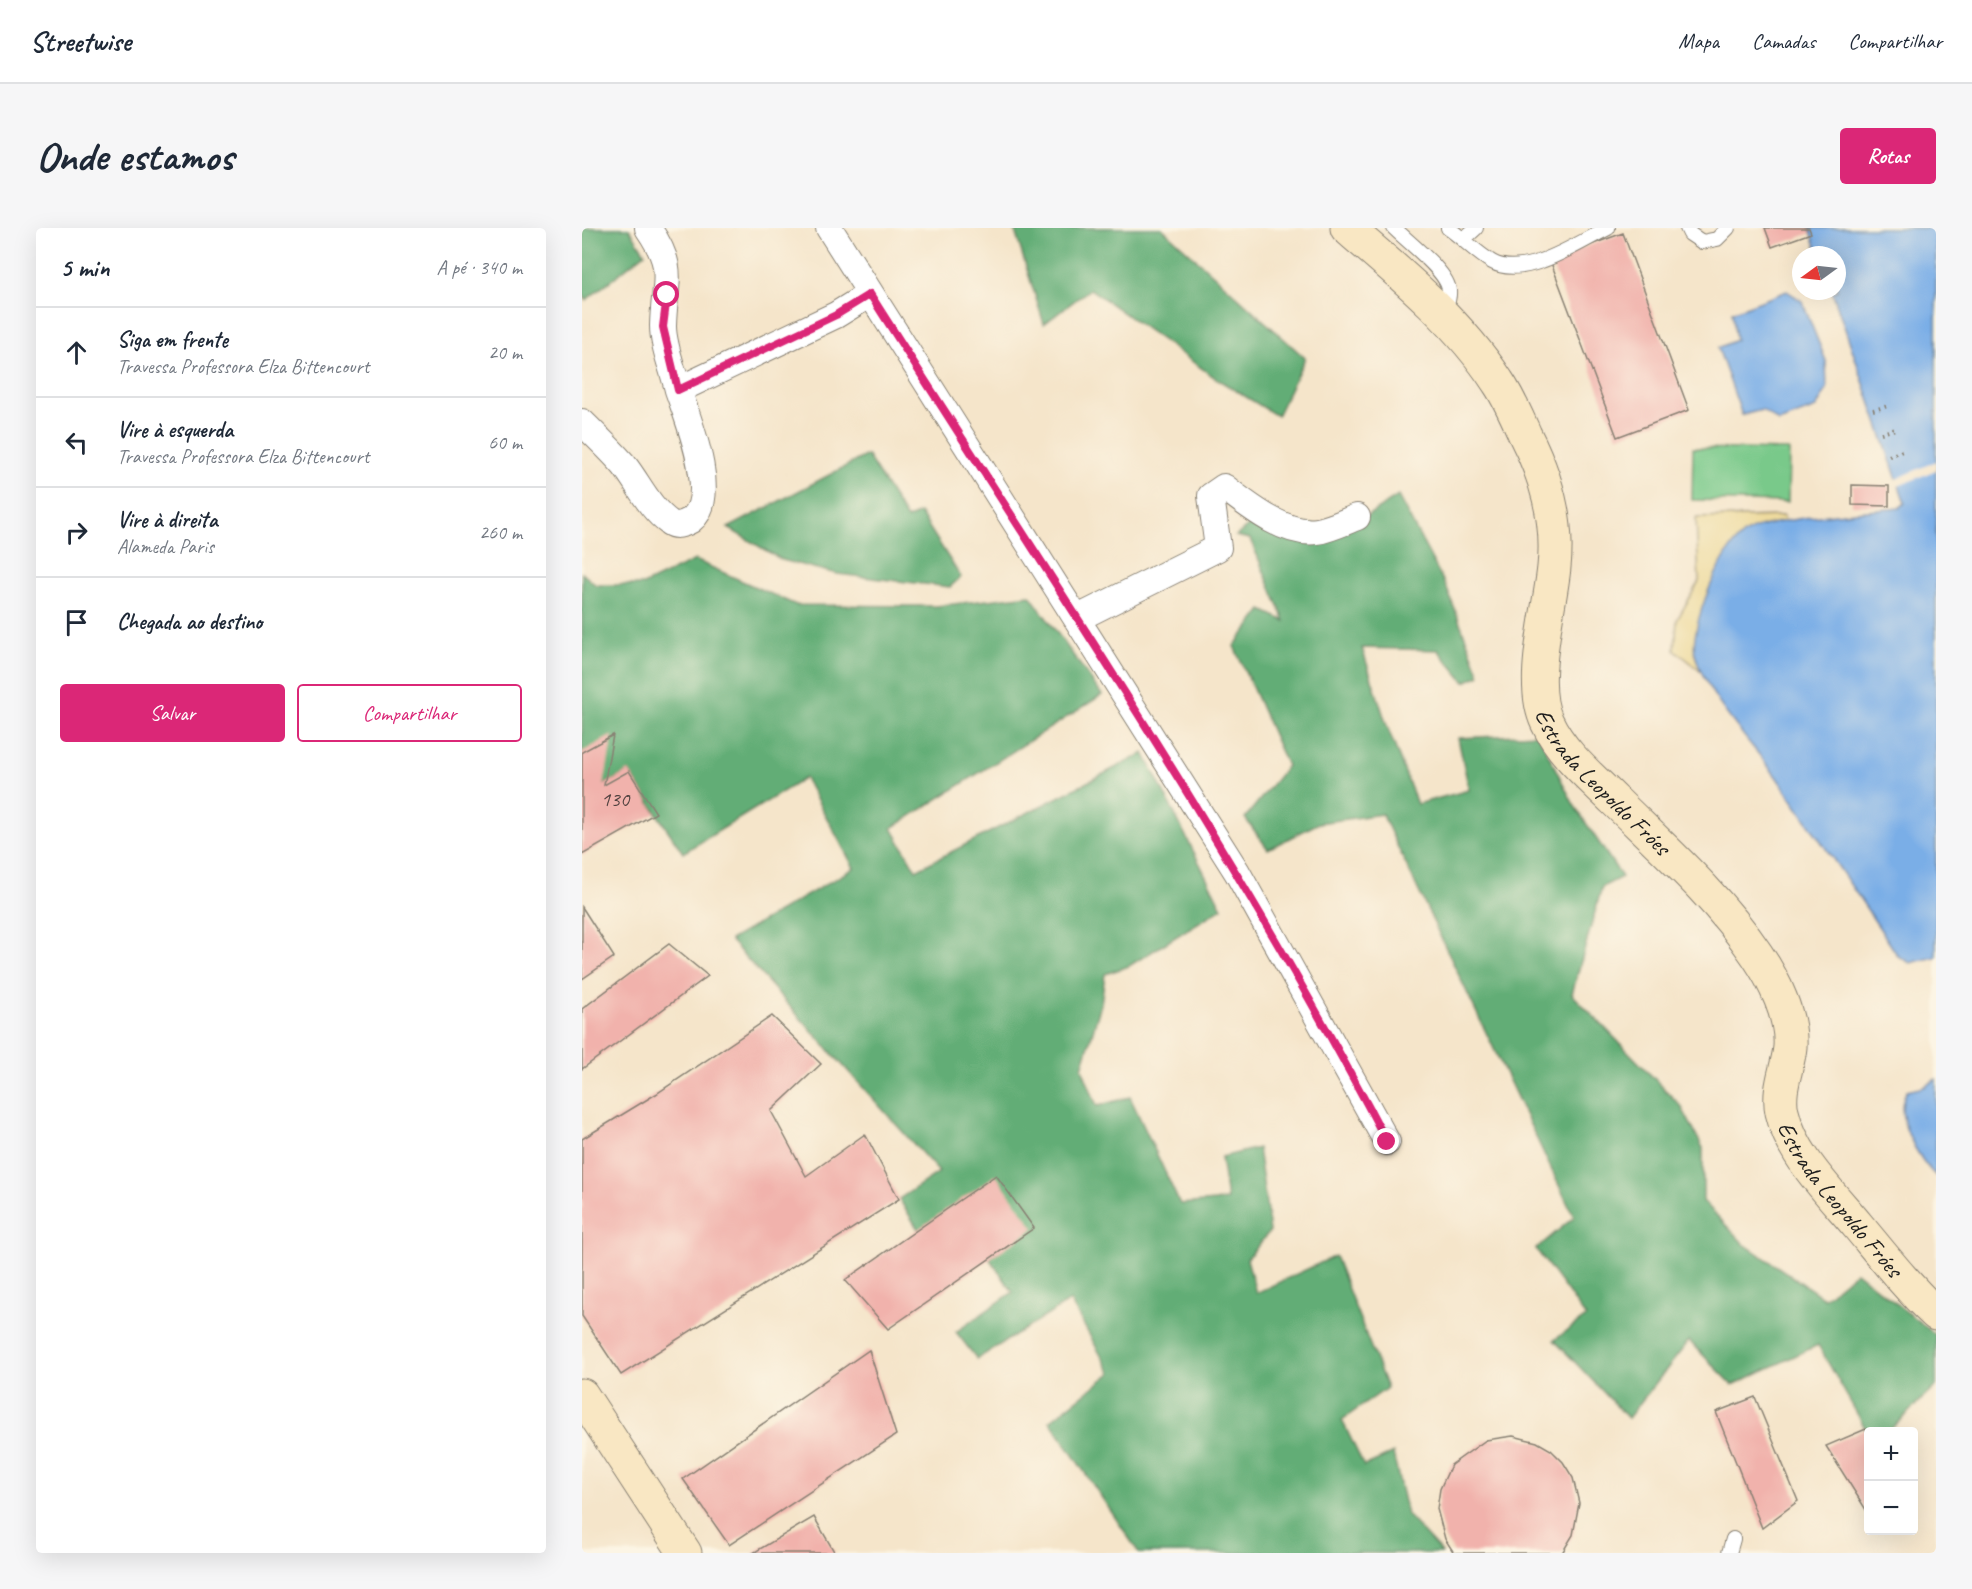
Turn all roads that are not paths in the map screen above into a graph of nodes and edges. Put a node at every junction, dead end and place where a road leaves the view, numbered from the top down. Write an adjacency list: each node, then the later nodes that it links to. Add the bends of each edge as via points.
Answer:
1 (648, 228): 13 (street, via 663,249 667,263 663,327)
2 (829, 228): 11 (street)
3 (1347, 228): 12 (street, Estrada Leopoldo Fróes)
4 (1394, 228): 12 (lane, via 1448,285 1450,292)
5 (1448, 228): 10 (lane)
6 (1476, 228): 10 (lane)
7 (1608, 228): 10 (lane, via 1524,266 1492,262)
8 (1687, 228): 9 (lane, via 1702,242 1717,239)
9 (1728, 228)
10 (1464, 239)
11 (870, 294): 13 (street, via 836,315); 16 (street)
12 (1443, 315): 18 (street, Estrada Leopoldo Fróes, via 1499,382 1540,464 1557,538 1538,679 1546,722 1566,753 1710,895 1758,956 1786,1016 1790,1045 1781,1096 1794,1143 1885,1259)
13 (678, 390): 14 (street, via 699,458 704,492 704,503 698,513 680,525 672,525 656,511 624,465)
14 (582, 422)
15 (1357, 517): 16 (street, via 1315,532 1284,526 1224,487 1211,496 1218,548)
16 (1078, 618): 17 (street, via 1237,872)
17 (1387, 1142)
18 (1936, 1314)
19 (582, 1395): 21 (street)
20 (1733, 1539): 22 (lane)
21 (685, 1553)
22 (1729, 1553)

